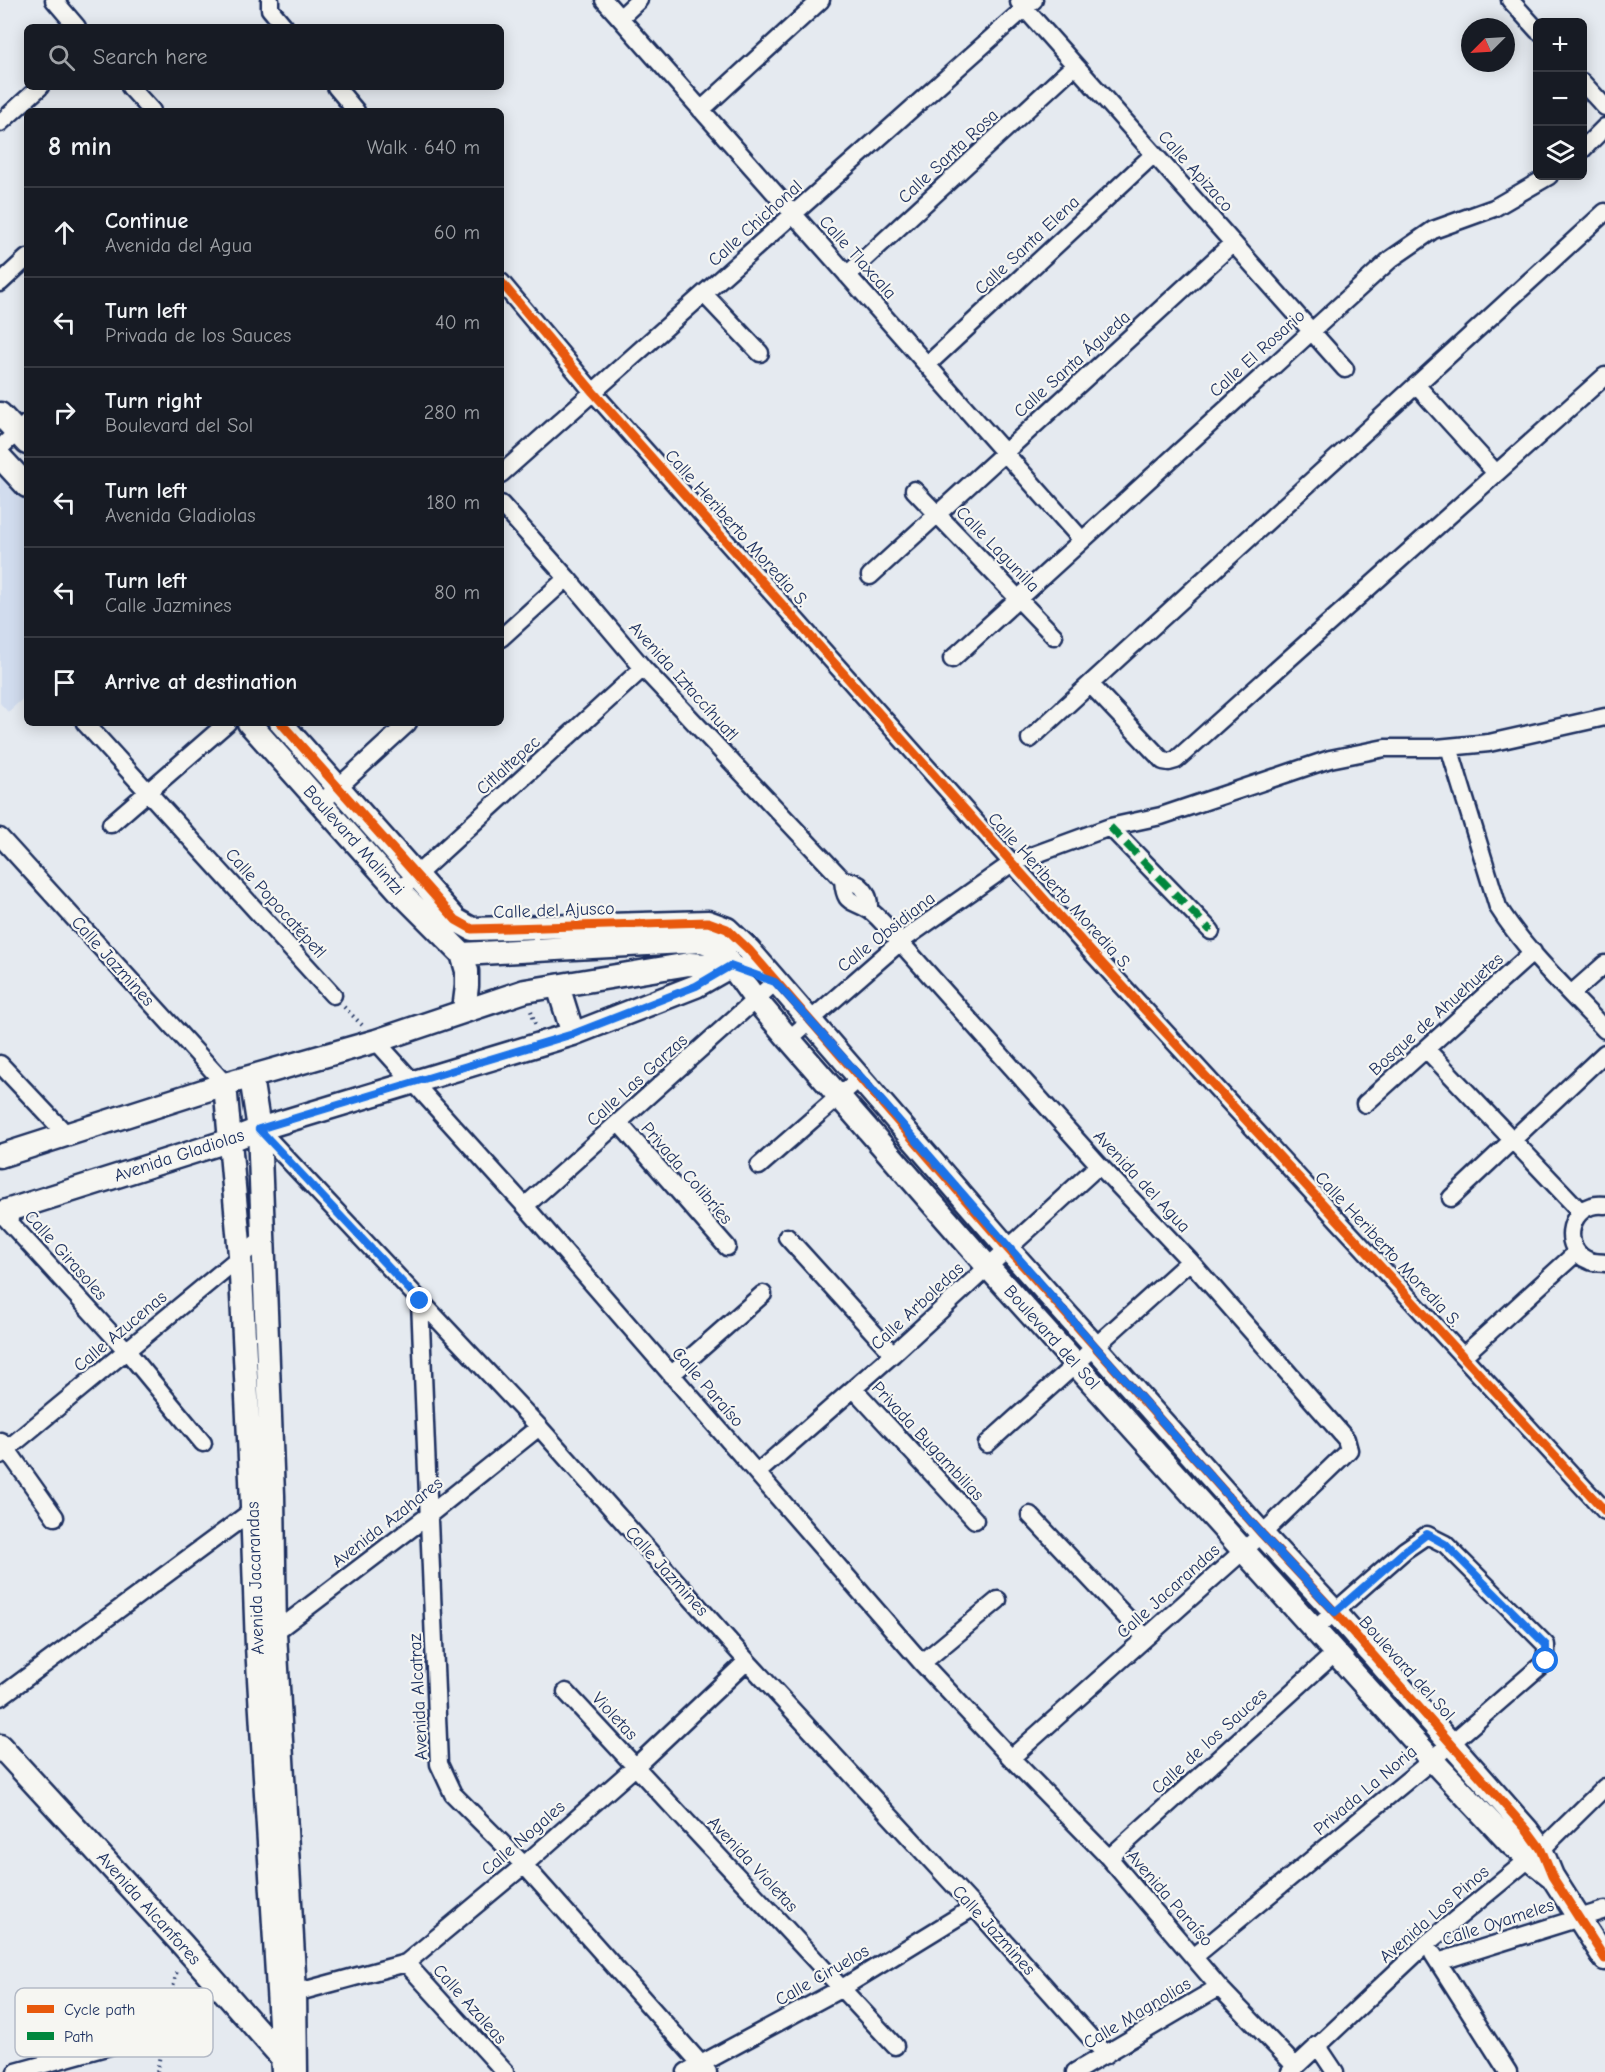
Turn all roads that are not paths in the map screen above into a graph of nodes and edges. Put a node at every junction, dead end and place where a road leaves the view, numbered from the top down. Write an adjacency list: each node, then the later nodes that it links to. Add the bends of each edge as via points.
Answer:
1 (54, 0): 9 (street)
2 (270, 0): 10 (street, via 270,9)
3 (604, 0): 8 (street, Calle Tlaxcala)
4 (639, 0): 8 (street)
5 (821, 0): 20 (street)
6 (1510, 0): 11 (street)
7 (1025, 3): 12 (street, Calle Apizaco); 27 (street, Calle Chichonal)
8 (620, 18): 20 (street, Calle Tlaxcala)
9 (74, 24)
10 (282, 24)
11 (1533, 25)
12 (1075, 65): 24 (street, Calle Apizaco); 30 (street, Calle Santa Rosa)
13 (1587, 87): 17 (street)
14 (37, 90): 21 (street)
15 (133, 90): 18 (street)
16 (338, 90): 19 (street)
17 (1605, 107)
18 (149, 108)
19 (354, 108)
20 (701, 110): 27 (street, Calle Tlaxcala)
21 (0, 123)
22 (1605, 127): 23 (street)
23 (1587, 145)
24 (1154, 154): 28 (street, Calle Apizaco); 36 (street, Calle Santa Elena)
25 (1542, 180): 34 (street, Calle El Rosario, via 1494,208 1433,230 1411,244)
26 (1605, 212): 39 (street)
27 (794, 214): 30 (street, Calle Tlaxcala); 33 (street, Calle Chichonal)
28 (1233, 243): 34 (street, Calle Apizaco); 44 (street, Calle Santa Águeda)
29 (24, 261): 31 (street)
30 (848, 275): 36 (street, Calle Tlaxcala)
31 (0, 283)
32 (504, 286): 40 (street, Calle Heriberto Moredia S.)
33 (704, 294): 35 (street); 40 (street, Calle Chichonal)
34 (1311, 331): 37 (street, Calle Apizaco); 52 (street, Calle El Rosario)
35 (760, 353)
36 (927, 365): 44 (street, Calle Tlaxcala)
37 (1345, 369)
38 (1605, 376): 47 (street)
39 (1416, 385): 47 (street); 60 (street)
40 (593, 392): 46 (street, Calle Chichonal); 75 (street, Calle Heriberto Moredia S.)
41 (0, 414): 42 (street)
42 (24, 433): 43 (street)
43 (0, 448)
44 (1004, 452): 51 (street, Calle Santa Águeda); 52 (street, Calle Tlaxcala)
45 (0, 457): 48 (street)
46 (504, 471)
47 (1496, 473): 60 (street, via 1176,760 1163,761)
48 (24, 483)
49 (914, 490): 51 (street, Calle Lagunilla)
50 (504, 507): 54 (street, Avenida Iztaccíhuatl)
51 (937, 514): 53 (street, Calle Santa Águeda); 55 (street, Calle Lagunilla)
52 (1082, 540): 55 (street, Calle El Rosario)
53 (870, 576)
54 (567, 578): 56 (street); 59 (street, Avenida Iztaccíhuatl)
55 (1018, 598): 57 (street, Calle Lagunilla); 58 (street, Calle El Rosario)
56 (504, 635)
57 (1054, 636)
58 (952, 659)
59 (643, 668): 76 (street, Citlaltepec); 80 (street, Avenida Iztaccíhuatl, via 843,880 844,894 854,904 869,910)
60 (1090, 684): 67 (street)
61 (1605, 717): 68 (street, Calle Obsidiana, via 1489,743)
62 (88, 726): 70 (street, Calle Popocatépetl)
63 (224, 726): 70 (street)
64 (252, 726): 71 (street, Boulevard Malintzi)
65 (284, 726): 69 (street, Boulevard Malintzi)
66 (405, 726): 69 (street)
67 (1030, 739)
68 (1449, 747): 73 (street, Calle Obsidiana, via 1385,748 1330,759 1161,816); 82 (street, via 1498,907)
69 (338, 787): 71 (street); 76 (street, Boulevard Malintzi)
70 (148, 791): 72 (street); 89 (street, Calle Popocatépetl)
71 (321, 804): 77 (street, Boulevard Malintzi)
72 (111, 824)
73 (1110, 827): 75 (street, Calle Obsidiana); 79 (street)
74 (3, 846): 103 (street, Calle Jazmines)
75 (1012, 862): 80 (street, Calle Obsidiana); 135 (street, Calle Heriberto Moredia S.)
76 (416, 876): 77 (street, Citlaltepec); 78 (street, Calle del Ajusco, via 456,920 471,929)
77 (399, 891): 83 (street, Boulevard Malintzi)
78 (716, 924): 81 (street, Boulevard del Sol)
79 (1210, 932)
80 (900, 942): 92 (street, Calle Obsidiana); 113 (street, Avenida del Agua)
81 (749, 950): 85 (street, Avenida Gladiolas); 86 (street, Boulevard del Sol)
82 (1533, 952): 88 (street); 97 (street, Bosque de Ahuehuetes)
83 (462, 954): 85 (street, Calle del Ajusco, via 702,941 717,946); 91 (street, via 467,971)
84 (1605, 964): 88 (street)
85 (730, 966): 86 (street); 87 (street, via 689,964); 90 (street, Boulevard del Sol); 94 (street, Avenida Gladiolas, via 696,986)
86 (775, 982): 90 (street, Calle Las Garzas); 92 (street, Boulevard del Sol)
87 (558, 986): 91 (street, via 525,991); 94 (street)
88 (1571, 994): 93 (street)
89 (333, 995)
90 (756, 1000): 95 (street, Boulevard del Sol); 106 (street, Calle Las Garzas)
91 (464, 1010): 96 (street)
92 (809, 1021): 95 (street, Calle Obsidiana); 101 (street, Boulevard del Sol)
93 (1605, 1030)
94 (573, 1034): 102 (street, Avenida Gladiolas)
95 (789, 1039): 104 (street, Boulevard del Sol)
96 (376, 1041): 100 (street); 102 (street, Calle Paraíso)
97 (1426, 1049): 105 (street, Bosque de Ahuehuetes); 110 (street)
98 (1605, 1053): 110 (street)
99 (0, 1064): 108 (street)
100 (251, 1077): 103 (street); 107 (street)
101 (861, 1077): 104 (street); 112 (street, Boulevard del Sol)
102 (414, 1083): 107 (street, Avenida Gladiolas); 118 (street, Calle Paraíso)
103 (225, 1084): 108 (street); 109 (street, Avenida Jacarandas)
104 (840, 1096): 114 (street); 115 (street, Boulevard del Sol)
105 (1365, 1104)
106 (618, 1123): 118 (street, Calle Las Garzas); 123 (street, Privada Colibríes)
107 (259, 1129): 109 (street, Avenida Gladiolas); 121 (street, Avenida Jacarandas); 131 (street, Calle Jazmines)
108 (67, 1135): 111 (street)
109 (231, 1140): 120 (street, Avenida Gladiolas); 126 (street, Avenida Jacarandas)
110 (1513, 1140): 116 (street); 119 (street)
111 (0, 1156)
112 (934, 1162): 115 (street); 124 (street, Boulevard del Sol)
113 (1099, 1165): 124 (street, Calle Arboledas); 127 (street, Avenida del Agua)
114 (759, 1166)
115 (913, 1180): 129 (street, Boulevard del Sol)
116 (1451, 1198)
117 (1605, 1205): 119 (street)
118 (525, 1206): 137 (street, Calle Paraíso)
119 (1580, 1210): 125 (street, via 1571,1230)
120 (1, 1213): 133 (street, Calle Girasoles)
121 (264, 1237): 126 (street, Calle Azucenas); 145 (street, Avenida Jacarandas)
122 (787, 1237): 134 (street)
123 (727, 1247)
124 (1008, 1249): 129 (street, Calle Arboledas); 132 (street, Boulevard del Sol)
125 (1577, 1252): 128 (street, via 1590,1262); 135 (street)
126 (240, 1255): 133 (street, Calle Azucenas); 146 (street, Avenida Jacarandas)
127 (1190, 1261): 132 (street); 143 (street, Avenida del Agua, via 1346,1439)
128 (1605, 1263)
129 (988, 1267): 134 (street, Calle Arboledas); 136 (street, Boulevard del Sol)
130 (763, 1294): 137 (street)
131 (420, 1301): 139 (street, Calle Jazmines); 148 (street, Avenida Alcatraz)
132 (1095, 1346): 136 (street); 152 (street, Boulevard del Sol)
133 (127, 1351): 140 (street, Calle Girasoles); 142 (street, Calle Azucenas)
134 (893, 1354): 138 (street, Calle Arboledas)
135 (1463, 1356): 147 (street, Calle Heriberto Moredia S.)
136 (1076, 1364): 141 (street); 153 (street, Boulevard del Sol)
137 (671, 1375): 144 (street, Calle Paraíso)
138 (854, 1389): 144 (street, Calle Arboledas); 151 (street, Privada Bugambilias)
139 (539, 1427): 148 (street, Avenida Azahares); 160 (street, Calle Jazmines)
140 (203, 1443)
141 (987, 1444)
142 (2, 1448): 150 (street)
143 (1349, 1450): 152 (street, Calle Jacarandas)
144 (757, 1473): 161 (street, Calle Paraíso)
145 (273, 1496): 146 (street); 158 (street, Avenida Jacarandas)
146 (253, 1509): 158 (street, Avenida Jacarandas); 163 (street)
147 (1605, 1511)
148 (429, 1515): 158 (street, Avenida Azahares); 173 (street, Avenida Alcatraz, via 439,1764 453,1794)
149 (1030, 1515): 157 (street)
150 (55, 1517)
151 (975, 1520)
152 (1262, 1534): 153 (street, Calle Jacarandas); 155 (street, Boulevard del Sol)
153 (1242, 1551): 156 (street, Boulevard del Sol); 157 (street, Calle Jacarandas)
154 (998, 1600): 161 (street)
155 (1335, 1612): 156 (street); 164 (street, Boulevard del Sol); 164 (street, Privada La Noria, via 1427,1534 1445,1544 1546,1645 1546,1661)
156 (1314, 1630): 159 (street, Boulevard del Sol)
157 (1145, 1637): 166 (street, Calle Jacarandas)
158 (266, 1639): 184 (street, Avenida Jacarandas)
159 (1335, 1653): 167 (street, Boulevard del Sol); 172 (street, Calle de los Sauces)
160 (747, 1661): 169 (street, Calle Nogales); 174 (street, Calle Jazmines)
161 (922, 1663): 166 (street, Calle Paraíso)
162 (566, 1692): 169 (street, Violetas)
163 (0, 1697)
164 (1452, 1743): 167 (street, Privada La Noria); 171 (street, Boulevard del Sol, via 1527,1830)
165 (0, 1746): 168 (street, Avenida Alcanfores)
166 (1011, 1758): 172 (street, Avenida Paraíso)
167 (1431, 1761): 171 (street, Boulevard del Sol, via 1511,1844); 178 (street, Privada La Noria)
168 (8, 1766): 189 (street, Avenida Alcanfores, via 182,1944)
169 (636, 1767): 173 (street, Calle Nogales); 183 (street, Avenida Violetas)
170 (1605, 1787): 171 (street, Avenida Los Pinos)
171 (1535, 1854): 176 (street); 177 (street, Avenida Los Pinos)
172 (1109, 1858): 178 (street, Avenida Paraíso)
173 (524, 1865): 181 (street, Calle Nogales); 190 (street, Avenida Alcatraz)
174 (974, 1907): 183 (street, Calle Ciruelos); 187 (street, Calle Jazmines)
175 (1605, 1910): 176 (street, Calle Oyameles)
176 (1578, 1918): 179 (street); 180 (street, Calle Oyameles)
177 (1426, 1944): 180 (street); 185 (street, Avenida Los Pinos)
178 (1195, 1956): 182 (street, Avenida Paraíso)
179 (1605, 1959)
180 (1438, 1962): 197 (street)
181 (406, 1963): 184 (street, Calle Nogales); 193 (street, Calle Azaleas)
182 (1219, 1987): 187 (street, Calle Magnolias); 191 (street, Avenida Paraíso)
183 (842, 1988): 186 (street, Avenida Violetas); 190 (street, Calle Ciruelos)
184 (286, 1996): 189 (street, Avenida Jacarandas)
185 (1317, 2045): 191 (street, Avenida Los Pinos); 196 (street)
186 (895, 2046)
187 (1107, 2055): 195 (street, Calle Magnolias)
188 (70, 2057): 192 (street)
189 (289, 2068)
190 (705, 2068): 194 (street, Calle Ciruelos)
191 (1293, 2069)
192 (16, 2072)
193 (505, 2072)
194 (686, 2072)
195 (1075, 2072)
196 (1335, 2072)
197 (1508, 2072)

